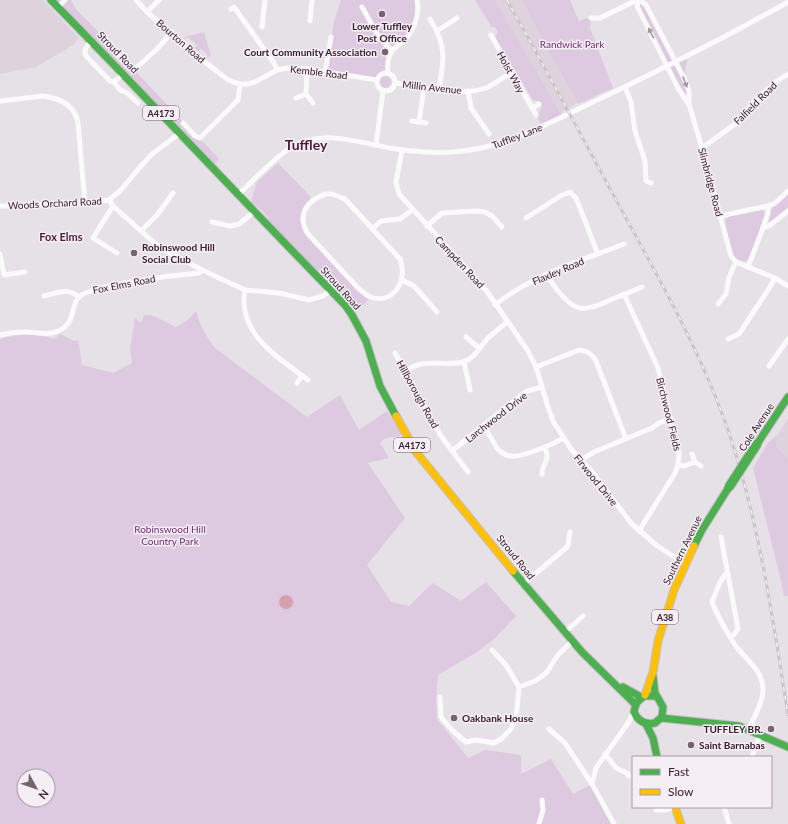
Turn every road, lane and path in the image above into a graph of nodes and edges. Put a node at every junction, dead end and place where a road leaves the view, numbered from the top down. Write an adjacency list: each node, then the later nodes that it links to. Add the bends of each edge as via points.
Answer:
1 (51, 0): 9 (main road, Stroud Road / A4173)
2 (136, 0): 12 (street, Bourton Road)
3 (159, 0): 12 (street)
4 (265, 0): 19 (street)
5 (312, 0): 13 (street)
6 (417, 0): 26 (street, via 418,12 414,27)
7 (639, 0): 16 (street, via 600,18); 27 (street, Slimbridge Road, via 646,5); 28 (street, Slimbridge Road, one-way to 7, via 637,6)
8 (788, 2): 27 (street, Tuffley Lane)
9 (61, 3): 24 (main road, Stroud Road / A4173)
10 (362, 7): 26 (street, via 379,37)
11 (231, 9): 29 (street, via 234,7 274,63)
12 (147, 12): 21 (street, Bourton Road)
13 (310, 14): 14 (street); 18 (street)
14 (317, 16)
15 (457, 18): 20 (street)
16 (591, 18)
17 (430, 19): 20 (street)
18 (310, 21)
19 (262, 27)
20 (437, 31): 42 (street, via 444,58)
21 (172, 32): 25 (street, via 134,70 129,68); 39 (street, Bourton Road, via 227,79)
22 (491, 35): 31 (street, Holst Way)
23 (331, 38): 32 (street)
24 (92, 41): 34 (main road, Stroud Road / A4173); 37 (street, via 85,48 86,56)
25 (110, 47)
26 (392, 51): 33 (street, via 387,64)
27 (675, 61): 28 (street, Tuffley Lane); 51 (street, Slimbridge Road, one-way to 51, via 684,78)
28 (667, 65): 41 (street, Tuffley Lane); 51 (street, Slimbridge Road)
29 (276, 70): 30 (street, Kemble Road); 39 (street, Kemble Road, via 255,82)
30 (307, 70): 32 (street, Kemble Road); 45 (street)
31 (512, 72): 44 (street, Millin Avenue, via 488,87); 52 (street, Holst Way)
32 (325, 73): 36 (street, Kemble Road)
33 (388, 73): 36 (street, via 380,75); 38 (street, via 394,77)
34 (123, 74): 37 (street); 58 (main road, Stroud Road / A4173)
35 (788, 74): 61 (street, Falfield Road, via 755,100 739,121)
36 (377, 80): 43 (street, via 379,88)
37 (114, 82): 48 (street, via 120,90)
38 (395, 83): 40 (street, Millin Avenue); 43 (street, via 391,89)
39 (240, 84): 56 (street, via 238,100 200,138)
40 (424, 87): 42 (street, Millin Avenue); 55 (street)
41 (625, 87): 62 (street, Tuffley Lane, via 542,127 492,146 445,153); 63 (street, via 645,161)
42 (439, 90): 44 (street, Millin Avenue)
43 (383, 91): 60 (street)
44 (468, 91): 59 (street, via 471,108)
45 (306, 94): 46 (street); 49 (street)
46 (296, 98)
47 (0, 102): 68 (street, via 43,96 71,107 78,123)
48 (138, 103)
49 (313, 103)
50 (539, 104): 52 (street)
51 (689, 104): 61 (street, Slimbridge Road)
52 (532, 108): 53 (street, Holst Way)
53 (536, 115)
54 (412, 121): 55 (street)
55 (419, 122): 57 (street)
56 (183, 123)
57 (426, 123)
58 (180, 133): 66 (main road, Stroud Road / A4173); 67 (street, Woods Orchard Road, via 152,154)
59 (488, 134)
60 (376, 145): 62 (street, Tuffley Lane); 66 (street, Tuffley Lane, via 336,138 304,141 290,148)
61 (702, 148): 75 (street, Slimbridge Road)
62 (402, 150): 72 (street, Campden Road, via 396,186)
63 (646, 182)
64 (788, 191): 71 (street)
65 (173, 193): 82 (street)
66 (238, 195): 73 (main road, Stroud Road / A4173)
67 (109, 200): 68 (street, Woods Orchard Road); 70 (street)
68 (84, 203): 69 (street, Woods Orchard Road)
69 (0, 206)
70 (113, 206): 82 (street); 84 (street, via 93,238)
71 (768, 206): 75 (street); 81 (street)
72 (412, 210): 78 (street, Campden Road); 80 (street, via 403,218 381,221)
73 (255, 211): 77 (street, via 239,224); 98 (main road, Stroud Road / A4173)
74 (788, 211): 81 (street)
75 (720, 216): 87 (street, Slimbridge Road, via 731,256)
76 (526, 218): 86 (street, via 570,192 576,198)
77 (214, 224)
78 (427, 226): 79 (street, via 442,214 476,211 492,216); 103 (street, Campden Road, via 486,290)
79 (502, 227)
80 (372, 228): 94 (street, via 400,260 403,266); 94 (street, via 345,199 332,194 313,199 303,215 308,234 365,294 371,297 384,297 396,291)
81 (763, 228): 88 (street)
82 (141, 231): 89 (street, via 159,246)
83 (624, 244): 86 (street, Flaxley Road)
84 (117, 253)
85 (0, 254): 92 (street)
86 (598, 254): 91 (street, Flaxley Road)
87 (735, 261): 88 (street); 102 (street, via 726,294)
88 (748, 267): 93 (street)
89 (202, 270): 97 (street); 101 (street, Fox Elms Road, via 105,287 86,292)
90 (25, 272): 92 (street)
91 (546, 274): 99 (street, via 554,287 574,306 580,308 596,306); 103 (street, Flaxley Road)
92 (2, 276)
93 (775, 278): 95 (street); 108 (street, via 739,334)
94 (402, 280): 104 (street, via 414,286)
95 (788, 286)
96 (642, 287): 99 (street)
97 (245, 290): 98 (street, via 279,293 309,300 323,296); 116 (street, via 244,305 247,319 258,340)
98 (330, 290): 143 (main road, Stroud Road / A4173, via 345,305 358,324 366,340 380,386 416,452)
99 (624, 294): 122 (street, Birchwood Fields, via 658,368)
100 (44, 296): 101 (street, via 65,291)
101 (79, 297): 106 (street, Fox Elms Road, via 70,321 58,331 44,334 25,332)
102 (718, 304)
103 (495, 305): 105 (street, Campden Road)
104 (437, 312)
105 (507, 322): 110 (street); 114 (street, Campden Road, via 528,351)
106 (0, 335)
107 (466, 337): 110 (street)
108 (728, 339)
109 (788, 339): 113 (street)
110 (479, 348): 112 (street)
111 (395, 353): 115 (street, Hillborough Road)
112 (464, 362): 115 (street, via 422,364); 120 (street)
113 (769, 366)
114 (537, 370): 119 (street, Firwood Drive); 125 (street, via 579,350 592,354)
115 (406, 371): 127 (street, Hillborough Road, via 441,436)
116 (302, 376): 117 (street); 118 (street)
117 (308, 380)
118 (297, 383)
119 (542, 387): 123 (street, Larchwood Drive, via 527,391); 124 (street, Firwood Drive, via 550,414)
120 (470, 390)
121 (788, 397): 135 (main road, Cole Avenue / A38, bridge)
122 (671, 418): 125 (street); 132 (street, Birchwood Fields, via 679,452)
123 (484, 426): 126 (street, via 497,448 510,456); 127 (street, Larchwood Drive)
124 (563, 438): 126 (street); 129 (street, Firwood Drive)
125 (626, 439): 129 (street)
126 (545, 448): 137 (street, via 548,458)
127 (452, 451): 133 (street)
128 (692, 454): 131 (street)
129 (581, 460): 138 (street, Firwood Drive)
130 (469, 461): 133 (street)
131 (695, 462): 132 (street, via 684,466); 134 (street)
132 (678, 464): 138 (street, Birchwood Fields)
133 (463, 465): 136 (street)
134 (701, 466)
135 (742, 468): 141 (main road, Southern Avenue / A38, bridge, via 705,525)
136 (468, 472)
137 (542, 472)
138 (639, 530): 141 (street, Firwood Drive)
139 (567, 535): 143 (street, via 566,548)
140 (721, 537): 142 (street)
141 (685, 564): 149 (main road, Southern Avenue / A38, via 670,601 658,642)
142 (727, 572): 146 (street, via 738,629); 146 (street, via 712,602)
143 (523, 584): 145 (main road, Stroud Road / A4173)
144 (584, 616): 145 (street)
145 (565, 632): 147 (main road, Stroud Road / A4173)
146 (731, 638): 158 (street, via 754,666 763,689 759,706)
147 (572, 641): 150 (street, via 557,656 547,672 535,681); 154 (main road, Stroud Road / A4173)
148 (491, 649): 150 (street, via 506,665)
149 (653, 672): 151 (main road, A38); 154 (main road, A38)
150 (519, 687): 152 (street, via 516,719 510,730 494,743 476,740 466,742 441,717)
151 (656, 696): 153 (main road, A38); 154 (main road)
152 (440, 697)
153 (662, 706): 154 (main road, A38, via 663,713); 155 (main road)
154 (645, 712): 155 (main road); 156 (street); 156 (street); 162 (main road, A38)
155 (682, 720): 158 (main road, via 734,725)
156 (628, 723): 161 (street)
157 (549, 729): 165 (street, via 565,743)
158 (748, 730): 159 (main road)
159 (760, 735): 160 (main road); 163 (street)
160 (788, 747)
161 (605, 754): 164 (street, via 616,768); 165 (street, via 596,768)
162 (657, 756)
163 (752, 756)
164 (629, 776)
165 (592, 784): 172 (street)
166 (545, 804): 171 (street)
167 (672, 808): 170 (street)
168 (675, 808): 173 (main road)
169 (724, 808): 174 (street)
170 (656, 810)
171 (539, 824)
172 (614, 824)
173 (681, 824)
174 (730, 824)

